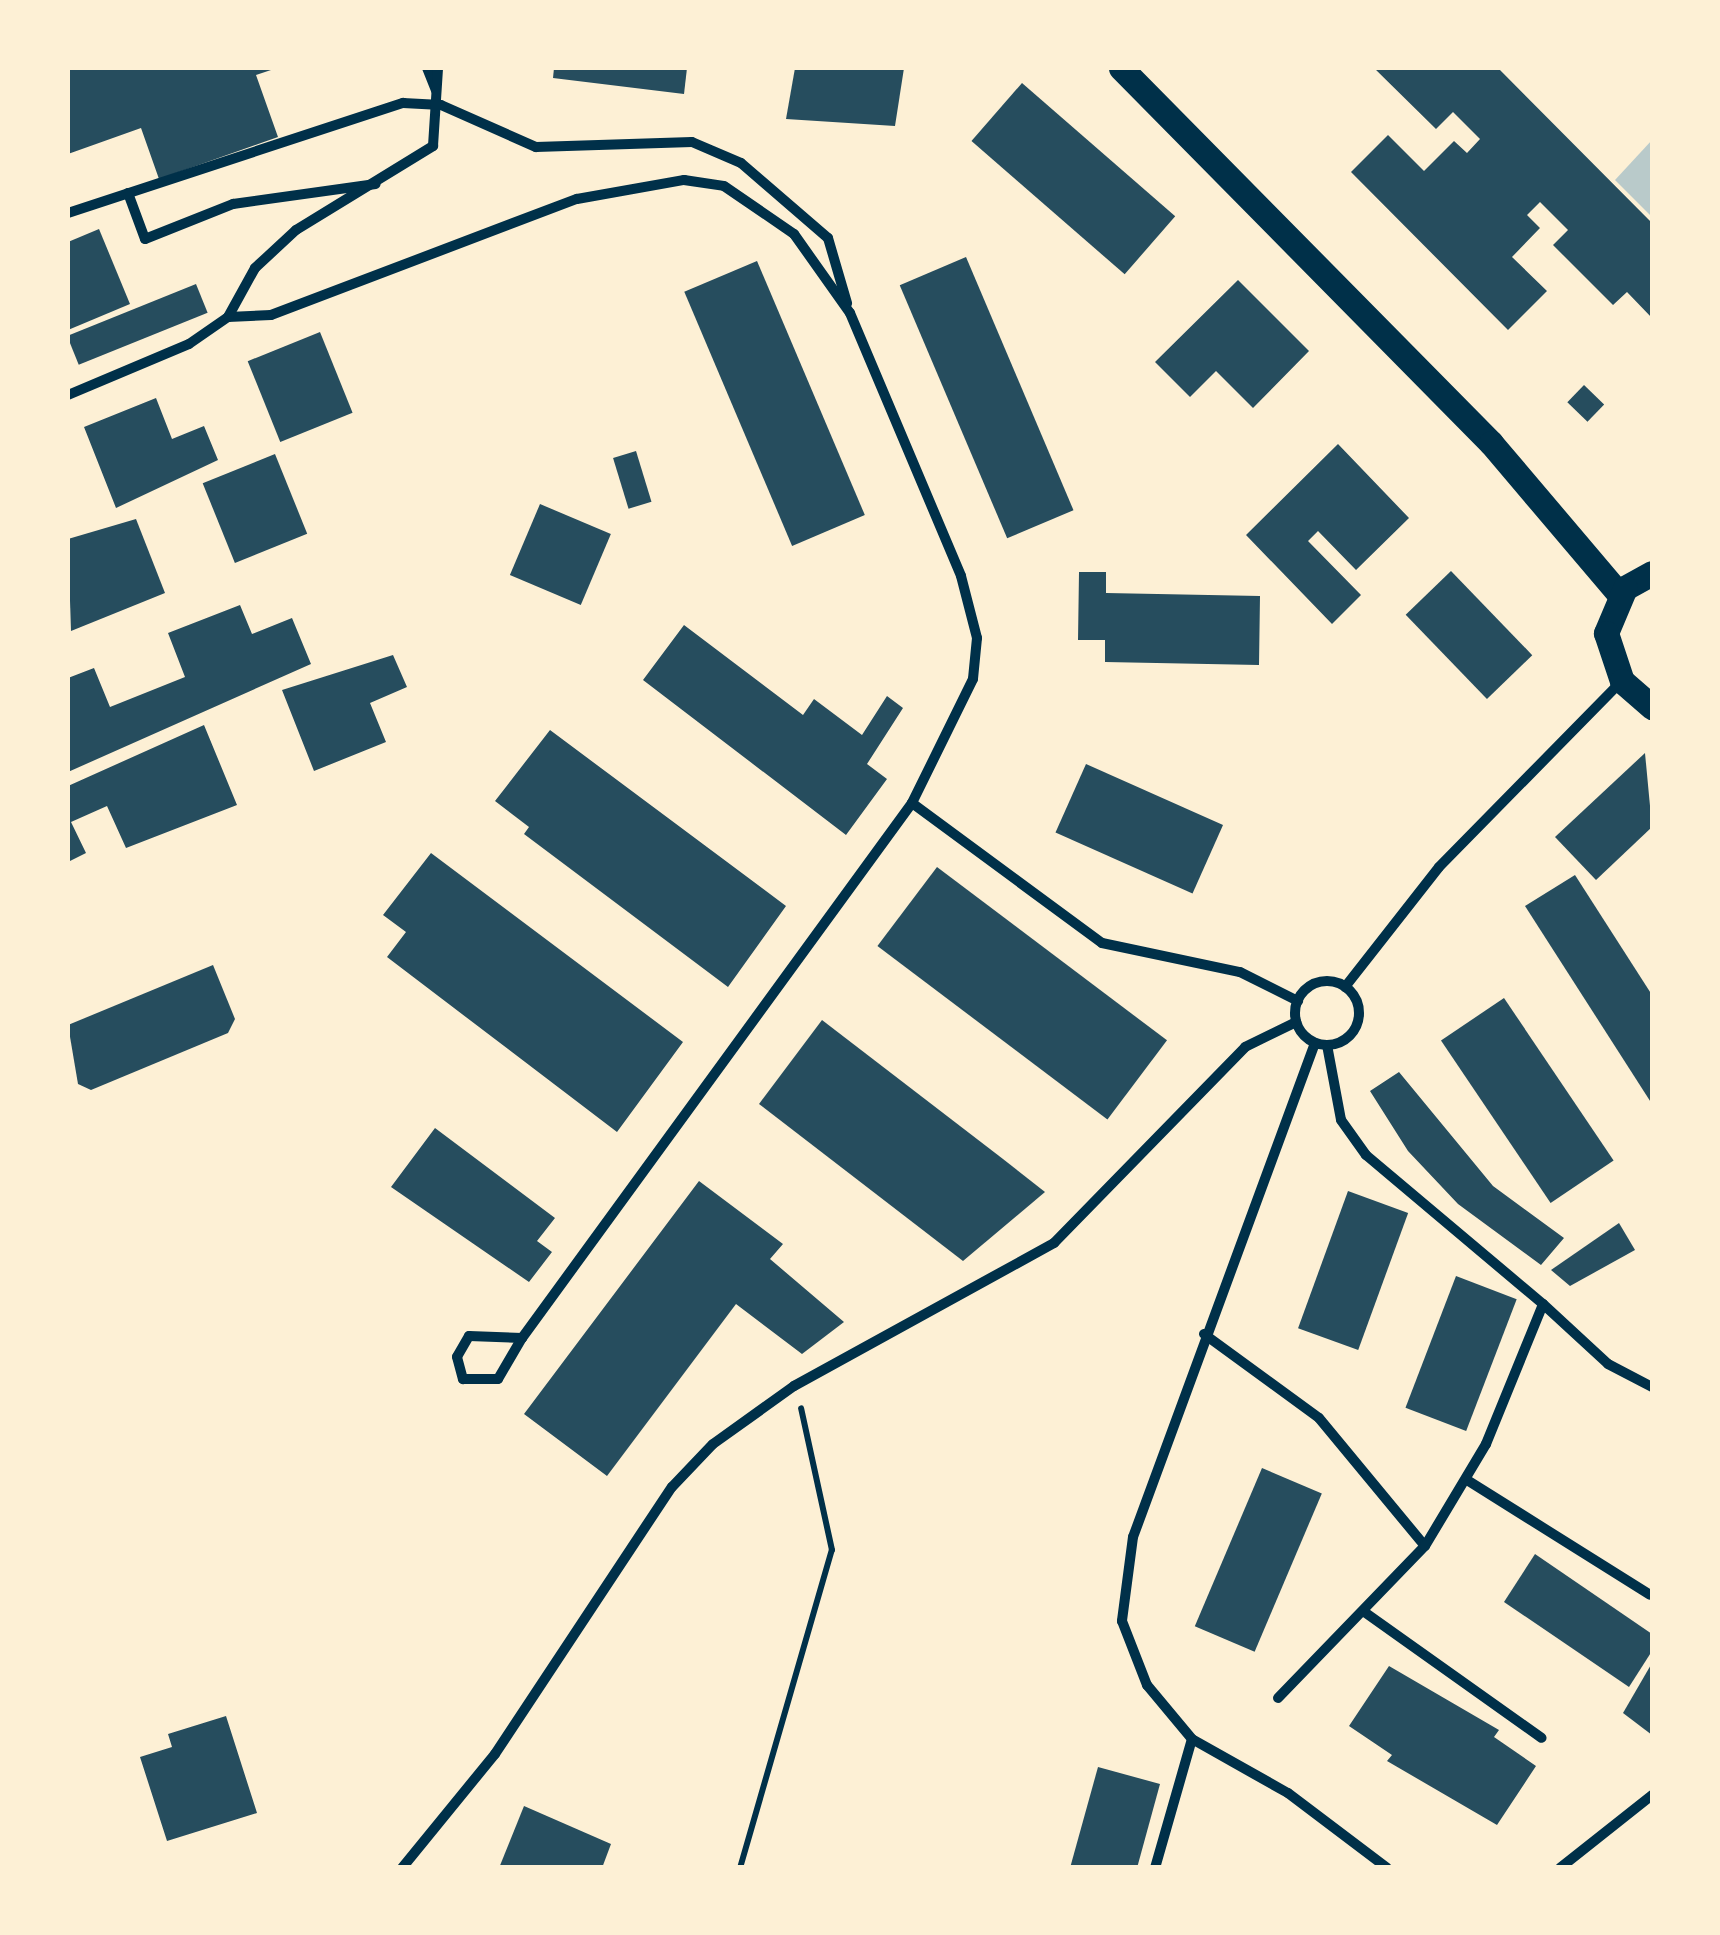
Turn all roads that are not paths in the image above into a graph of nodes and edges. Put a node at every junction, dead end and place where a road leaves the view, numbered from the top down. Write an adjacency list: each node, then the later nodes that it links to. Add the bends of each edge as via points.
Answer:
1 (427, 68): 4 (street)
2 (438, 68): 4 (street)
3 (1122, 68): 12 (main road, via 1492,442)
4 (441, 105): 5 (street, via 433,146); 6 (street, via 403,103); 8 (street, via 536,147 692,142 742,163 828,238)
5 (387, 182): 6 (street, via 233,204 146,240); 9 (street, via 296,230 255,268)
6 (128, 192): 7 (street)
7 (68, 212)
8 (850, 313): 9 (street, via 794,234 724,186 684,180 577,199 270,315); 15 (street, via 942,526 978,638 960,711)
9 (228, 316): 10 (street, via 188,344)
10 (68, 395)
11 (1652, 573): 12 (main road)
12 (1620, 595): 13 (main road, via 1606,633)
13 (1622, 680): 14 (main road); 16 (street, via 1440,867)
14 (1652, 707)
15 (912, 802): 17 (street, via 1102,944 1240,972); 22 (street)
16 (1346, 987): 17 (street, via 1314,983); 19 (street, via 1357,1004 1356,1025)
17 (1298, 1000): 18 (street)
18 (1296, 1022): 19 (street); 32 (street, via 1244,1047 1054,1243 794,1386 672,1487 495,1754)
19 (1321, 1044): 20 (street, via 1341,1120 1366,1155); 21 (street)
20 (1542, 1304): 23 (street, via 1608,1364); 24 (street)
21 (1204, 1334): 25 (street, via 1319,1418); 30 (street, via 1122,1577 1122,1621 1148,1685)
22 (522, 1338): 22 (street, via 470,1336 457,1357 464,1380 498,1379)
23 (1652, 1387)
24 (1467, 1480): 25 (street); 26 (street)
25 (1425, 1546): 27 (street)
26 (1650, 1594)
27 (1362, 1610): 28 (street); 29 (street)
28 (1278, 1698)
29 (1542, 1738)
30 (1192, 1739): 33 (street); 34 (street, via 1288,1793)
31 (1652, 1795): 35 (street)
32 (402, 1868)
33 (1155, 1868)
34 (1387, 1868)
35 (1560, 1868)

